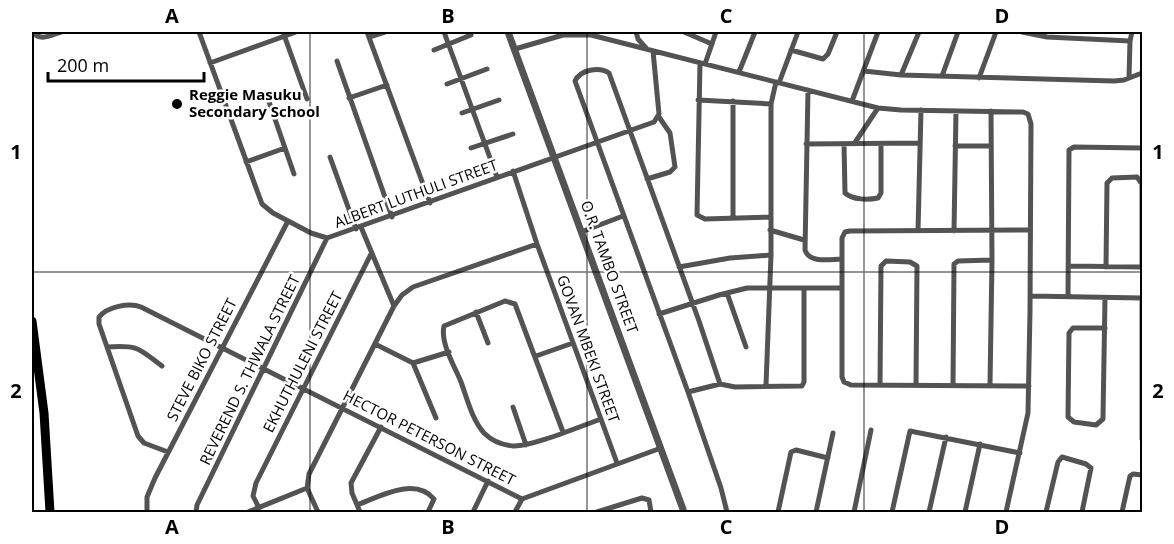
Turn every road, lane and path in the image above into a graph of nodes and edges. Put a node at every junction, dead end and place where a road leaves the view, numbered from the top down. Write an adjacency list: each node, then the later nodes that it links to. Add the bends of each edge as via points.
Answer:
1 (33, 32): 2 (street, via 41,38)
2 (61, 32)
3 (199, 32): 31 (street, ALBERT LUTHULI STREET)
4 (296, 32): 20 (street)
5 (386, 32): 21 (street)
6 (444, 32): 24 (street)
7 (508, 32): 27 (street, O.R. TAMBO STREET)
8 (636, 32): 28 (street)
9 (684, 32): 25 (street)
10 (716, 32): 25 (street)
11 (755, 32): 35 (street)
12 (798, 32): 29 (street)
13 (837, 32): 29 (street, via 823,59)
14 (878, 32): 34 (street)
15 (919, 32): 37 (street)
16 (958, 32): 38 (street)
17 (996, 32): 40 (street)
18 (1022, 32): 23 (street)
19 (1132, 32): 23 (street)
20 (284, 34): 31 (street); 48 (street)
21 (368, 34): 43 (street)
22 (471, 35): 24 (street)
23 (1131, 41): 41 (street)
24 (449, 44): 26 (street); 39 (street)
25 (712, 44): 32 (street)
26 (434, 50)
27 (514, 50): 28 (street, via 563,35 582,34); 76 (street, O.R. TAMBO STREET)
28 (650, 50): 32 (street); 60 (street)
29 (791, 50): 42 (street)
30 (337, 61): 47 (street)
31 (210, 63): 77 (street, ALBERT LUTHULI STREET)
32 (702, 64): 35 (street); 50 (street)
33 (487, 69): 39 (street)
34 (864, 71): 37 (street); 52 (street)
35 (739, 72): 42 (street)
36 (1143, 73): 41 (street)
37 (901, 75): 38 (street)
38 (942, 76): 40 (street)
39 (463, 78): 44 (street); 55 (street)
40 (979, 78): 41 (street)
41 (1129, 78)
42 (777, 82): 45 (street); 53 (street)
43 (387, 84): 47 (street); 82 (street)
44 (447, 84)
45 (808, 90): 52 (street); 66 (street)
46 (267, 96): 72 (street)
47 (350, 98): 84 (street)
48 (307, 99)
49 (500, 100): 55 (street)
50 (698, 100): 51 (street); 86 (street, via 697,215 702,219)
51 (733, 101): 53 (street); 86 (street)
52 (852, 101): 54 (street)
53 (771, 104): 85 (street)
54 (878, 108): 56 (street); 68 (street)
55 (473, 109): 59 (street); 65 (street)
56 (921, 111): 57 (street); 64 (street)
57 (956, 111): 58 (street); 70 (street)
58 (991, 111): 71 (street); 90 (street, via 1023,112 1030,118)
59 (462, 113)
60 (659, 117): 61 (street, ALBERT LUTHULI STREET); 81 (street, via 670,133 675,167)
61 (629, 131): 63 (street, ALBERT LUTHULI STREET); 63 (street, via 609,73 598,68 575,79); 81 (street)
62 (513, 134): 65 (street)
63 (596, 142): 76 (street, ALBERT LUTHULI STREET); 83 (street)
64 (920, 143): 69 (street); 92 (street)
65 (486, 144): 73 (street); 80 (street)
66 (806, 144): 67 (street); 96 (street)
67 (844, 144): 68 (street); 69 (street, via 845,193 852,198 871,199 878,198 880,193)
68 (854, 144): 69 (street)
69 (881, 144)
70 (955, 146): 71 (street); 93 (street)
71 (991, 146): 94 (street)
72 (285, 148): 77 (street); 79 (street)
73 (471, 148)
74 (1143, 148): 102 (street, via 1070,150)
75 (330, 157): 88 (street)
76 (554, 157): 78 (street, ALBERT LUTHULI STREET); 91 (street, O.R. TAMBO STREET)
77 (246, 162): 87 (street, ALBERT LUTHULI STREET, via 262,204)
78 (513, 171): 80 (street, ALBERT LUTHULI STREET); 97 (street, GOVAN MBEKI STREET)
79 (294, 174)
80 (497, 177): 82 (street, ALBERT LUTHULI STREET)
81 (647, 179): 103 (street)
82 (430, 203): 84 (street, ALBERT LUTHULI STREET)
83 (623, 216): 91 (street); 117 (street)
84 (392, 217): 88 (street, ALBERT LUTHULI STREET)
85 (770, 217): 86 (street); 89 (street)
86 (733, 218)
87 (288, 221): 95 (street, ALBERT LUTHULI STREET); 126 (street, STEVE BIKO STREET)
88 (359, 228): 95 (street, ALBERT LUTHULI STREET); 98 (street)
89 (770, 230): 96 (street); 99 (street)
90 (1030, 230): 94 (street); 110 (street)
91 (581, 231): 153 (street, O.R. TAMBO STREET)
92 (918, 231): 93 (street); 100 (street, via 847,231 842,238)
93 (954, 231): 94 (street)
94 (992, 231): 101 (street)
95 (327, 238): 131 (street, REVEREND S. THWALA STREET)
96 (804, 240): 100 (street, via 811,258)
97 (537, 244): 115 (street, via 410,289); 122 (street, GOVAN MBEKI STREET)
98 (371, 254): 115 (street); 139 (street, EKHUTHULENI STREET)
99 (771, 255): 103 (street); 106 (street)
100 (842, 259): 108 (street)
101 (992, 260): 136 (street, via 954,264); 137 (street)
102 (1069, 266): 104 (street); 111 (street)
103 (679, 267): 114 (street)
104 (1106, 267): 105 (street); 105 (street, via 1107,183 1112,178 1137,177 1142,184)
105 (1142, 267)
106 (770, 288): 107 (street); 109 (street); 133 (street)
107 (804, 288): 108 (street); 133 (street, via 803,384)
108 (842, 288): 134 (street, via 843,380 851,385)
109 (727, 293): 114 (street); 125 (street)
110 (1030, 296): 111 (street); 138 (street)
111 (1068, 297): 112 (street)
112 (1105, 298): 113 (street); 119 (street)
113 (1142, 298): 120 (street)
114 (693, 303): 117 (street); 132 (street)
115 (394, 306): 123 (street)
116 (476, 312): 121 (street); 127 (street, via 444,326); 128 (street, via 505,301 513,302)
117 (659, 314): 140 (street)
118 (32, 321): 165 (highway, via 44,413)
119 (1105, 327): 119 (street, via 1102,419 1096,425 1074,422 1068,417 1069,333 1073,328)
120 (1142, 329): 150 (street)
121 (488, 343)
122 (573, 343): 128 (street); 144 (street, GOVAN MBEKI STREET)
123 (375, 345): 129 (street); 142 (street)
124 (107, 347): 126 (street, HECTOR PETERSON STREET, via 99,317 126,305 141,307); 130 (street, via 133,346); 154 (street, via 140,439)
125 (746, 347)
126 (221, 348): 131 (street, HECTOR PETERSON STREET); 154 (street, STEVE BIKO STREET)
127 (448, 352): 129 (street); 151 (street, via 484,433 504,444)
128 (536, 356): 147 (street)
129 (413, 363): 143 (street)
130 (162, 366)
131 (263, 369): 139 (street, HECTOR PETERSON STREET); 166 (street, REVEREND S. THWALA STREET)
132 (720, 384): 133 (street); 140 (street)
133 (766, 385)
134 (880, 385): 135 (street); 135 (street, via 881,266 885,261 902,261 913,262 917,269)
135 (916, 385): 136 (street)
136 (953, 386): 137 (street)
137 (990, 386): 138 (street)
138 (1029, 386): 155 (street)
139 (303, 388): 142 (street, HECTOR PETERSON STREET); 163 (street, EKHUTHULENI STREET, via 256,483 253,496)
140 (688, 392): 176 (street)
141 (513, 407): 151 (street)
142 (343, 408): 145 (street, HECTOR PETERSON STREET); 160 (street, via 309,474)
143 (436, 418)
144 (601, 419): 147 (street); 157 (street, GOVAN MBEKI STREET)
145 (381, 427): 159 (street, HECTOR PETERSON STREET); 162 (street, via 351,483)
146 (871, 430): 179 (street)
147 (563, 432): 151 (street)
148 (833, 433): 156 (street)
149 (946, 437): 152 (street); 180 (street, via 909,432); 181 (street)
150 (1143, 439)
151 (526, 444)
152 (980, 444): 155 (street); 182 (street)
153 (661, 448): 157 (street, HECTOR PETERSON STREET); 175 (street, O.R. TAMBO STREET)
154 (168, 452): 164 (street, STEVE BIKO STREET, via 147,497)
155 (1020, 453): 183 (street)
156 (828, 458): 177 (street, via 793,451); 178 (street)
157 (617, 463): 161 (street, HECTOR PETERSON STREET)
158 (1143, 475): 186 (street, via 1130,476)
159 (488, 481): 161 (street, HECTOR PETERSON STREET); 171 (street)
160 (307, 488): 163 (street); 168 (street)
161 (522, 499): 172 (street)
162 (357, 504): 169 (street); 170 (street, via 412,488 434,500)
163 (258, 508): 167 (street)
164 (146, 512)
165 (50, 513)
166 (196, 513)
167 (249, 513)
168 (318, 513)
169 (360, 513)
170 (428, 513)
171 (472, 513)
172 (515, 513)
173 (597, 513): 174 (street, via 642,498 649,500)
174 (651, 513)
175 (684, 513)
176 (727, 513)
177 (778, 513)
178 (816, 513)
179 (854, 513)
180 (892, 513)
181 (929, 513)
182 (966, 513)
183 (1006, 513)
184 (1046, 513): 185 (street, via 1062,457 1091,468)
185 (1083, 513)
186 (1122, 513)

